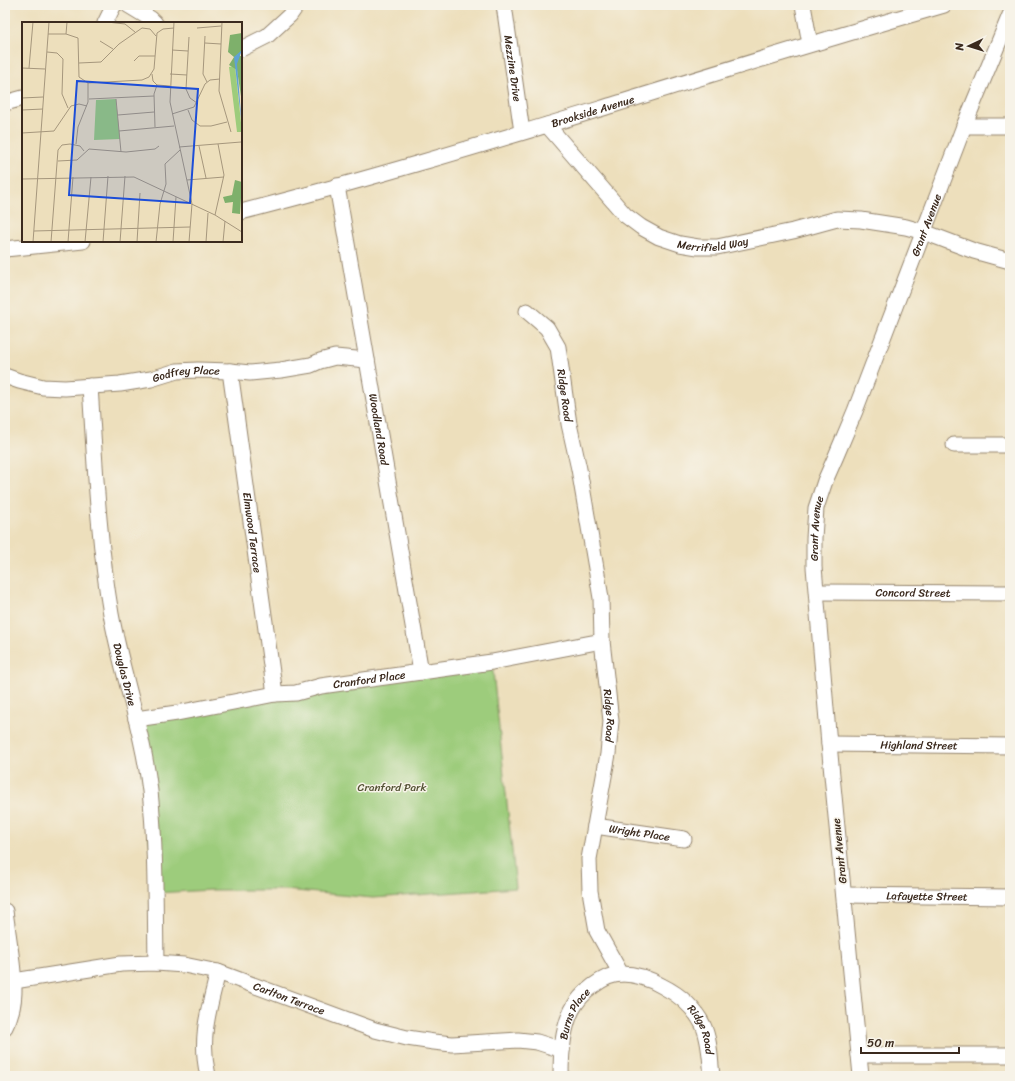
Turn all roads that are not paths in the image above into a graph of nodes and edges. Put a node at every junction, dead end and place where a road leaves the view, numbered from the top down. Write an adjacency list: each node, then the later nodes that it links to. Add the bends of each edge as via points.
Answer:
1 (114, 5): 8 (street)
2 (128, 5): 9 (street)
3 (297, 5): 11 (street, via 267,36)
4 (504, 5): 17 (street, Mezzine Drive)
5 (803, 5): 10 (street)
6 (944, 5): 10 (street, Brookside Avenue)
7 (1010, 15): 15 (street, Grant Avenue)
8 (106, 22)
9 (154, 22)
10 (810, 44): 14 (street, Brookside Avenue)
11 (242, 48)
12 (22, 98): 13 (street)
13 (5, 103)
14 (547, 125): 17 (street, Brookside Avenue); 20 (street, Merrifield Way, via 626,215 641,228 680,244 717,247 837,219 861,220)
15 (964, 126): 16 (street); 20 (street, Grant Avenue)
16 (1010, 126)
17 (522, 132): 18 (street, Brookside Avenue)
18 (337, 186): 19 (street, Brookside Avenue); 25 (street, Woodland Road)
19 (242, 212)
20 (924, 232): 23 (street, Merrifield Way, via 974,251); 31 (street, Grant Avenue, via 816,508 814,567)
21 (73, 242): 22 (street)
22 (5, 249)
23 (1010, 261)
24 (528, 311): 33 (street, Ridge Road, via 547,328 558,347 569,424 598,574)
25 (367, 360): 26 (street, Godfrey Place, via 335,358 281,370); 34 (street, Woodland Road)
26 (230, 371): 28 (street, Godfrey Place, via 177,371 151,379); 35 (street, Elmwood Terrace)
27 (5, 376): 28 (street, Godfrey Place, via 43,386)
28 (90, 386): 36 (street, Douglas Drive, via 104,566 121,663)
29 (1010, 444): 30 (street)
30 (954, 445)
31 (817, 592): 32 (street, Concord Street); 37 (street, Grant Avenue)
32 (1010, 593)
33 (602, 641): 34 (street, Cranford Place, via 492,662); 39 (street, Ridge Road, via 611,721 608,754)
34 (421, 672): 35 (street, Cranford Place, via 321,686 296,693)
35 (275, 694): 36 (street, Cranford Place)
36 (136, 720): 44 (street, Douglas Drive, via 150,790)
37 (829, 744): 38 (street, Highland Street); 41 (street, Grant Avenue)
38 (1010, 746)
39 (595, 826): 40 (street, Wright Place); 46 (street, Ridge Road, via 589,859 590,891 597,931)
40 (684, 839)
41 (844, 895): 42 (street, Lafayette Street); 50 (street, Grant Avenue)
42 (1010, 897)
43 (5, 911): 47 (street)
44 (156, 963): 45 (street, Carlton Terrace, via 184,965); 47 (street, Carlton Terrace, via 122,964)
45 (218, 972): 49 (street, Carlton Terrace, via 375,1030 407,1038 452,1044 518,1040 537,1042); 52 (street, via 205,1025 204,1046)
46 (621, 974): 49 (street, Burns Place, via 605,978 581,996 572,1009 567,1023); 54 (street, Ridge Road, via 639,976 655,982 685,1000 695,1011 704,1026 708,1040)
47 (14, 981): 48 (street, via 12,1009)
48 (5, 1027)
49 (562, 1050): 53 (street, Burns Place)
50 (859, 1055): 51 (street); 55 (street, Grant Avenue)
51 (1010, 1055)
52 (208, 1076)
53 (561, 1076)
54 (712, 1076)
55 (861, 1076)

